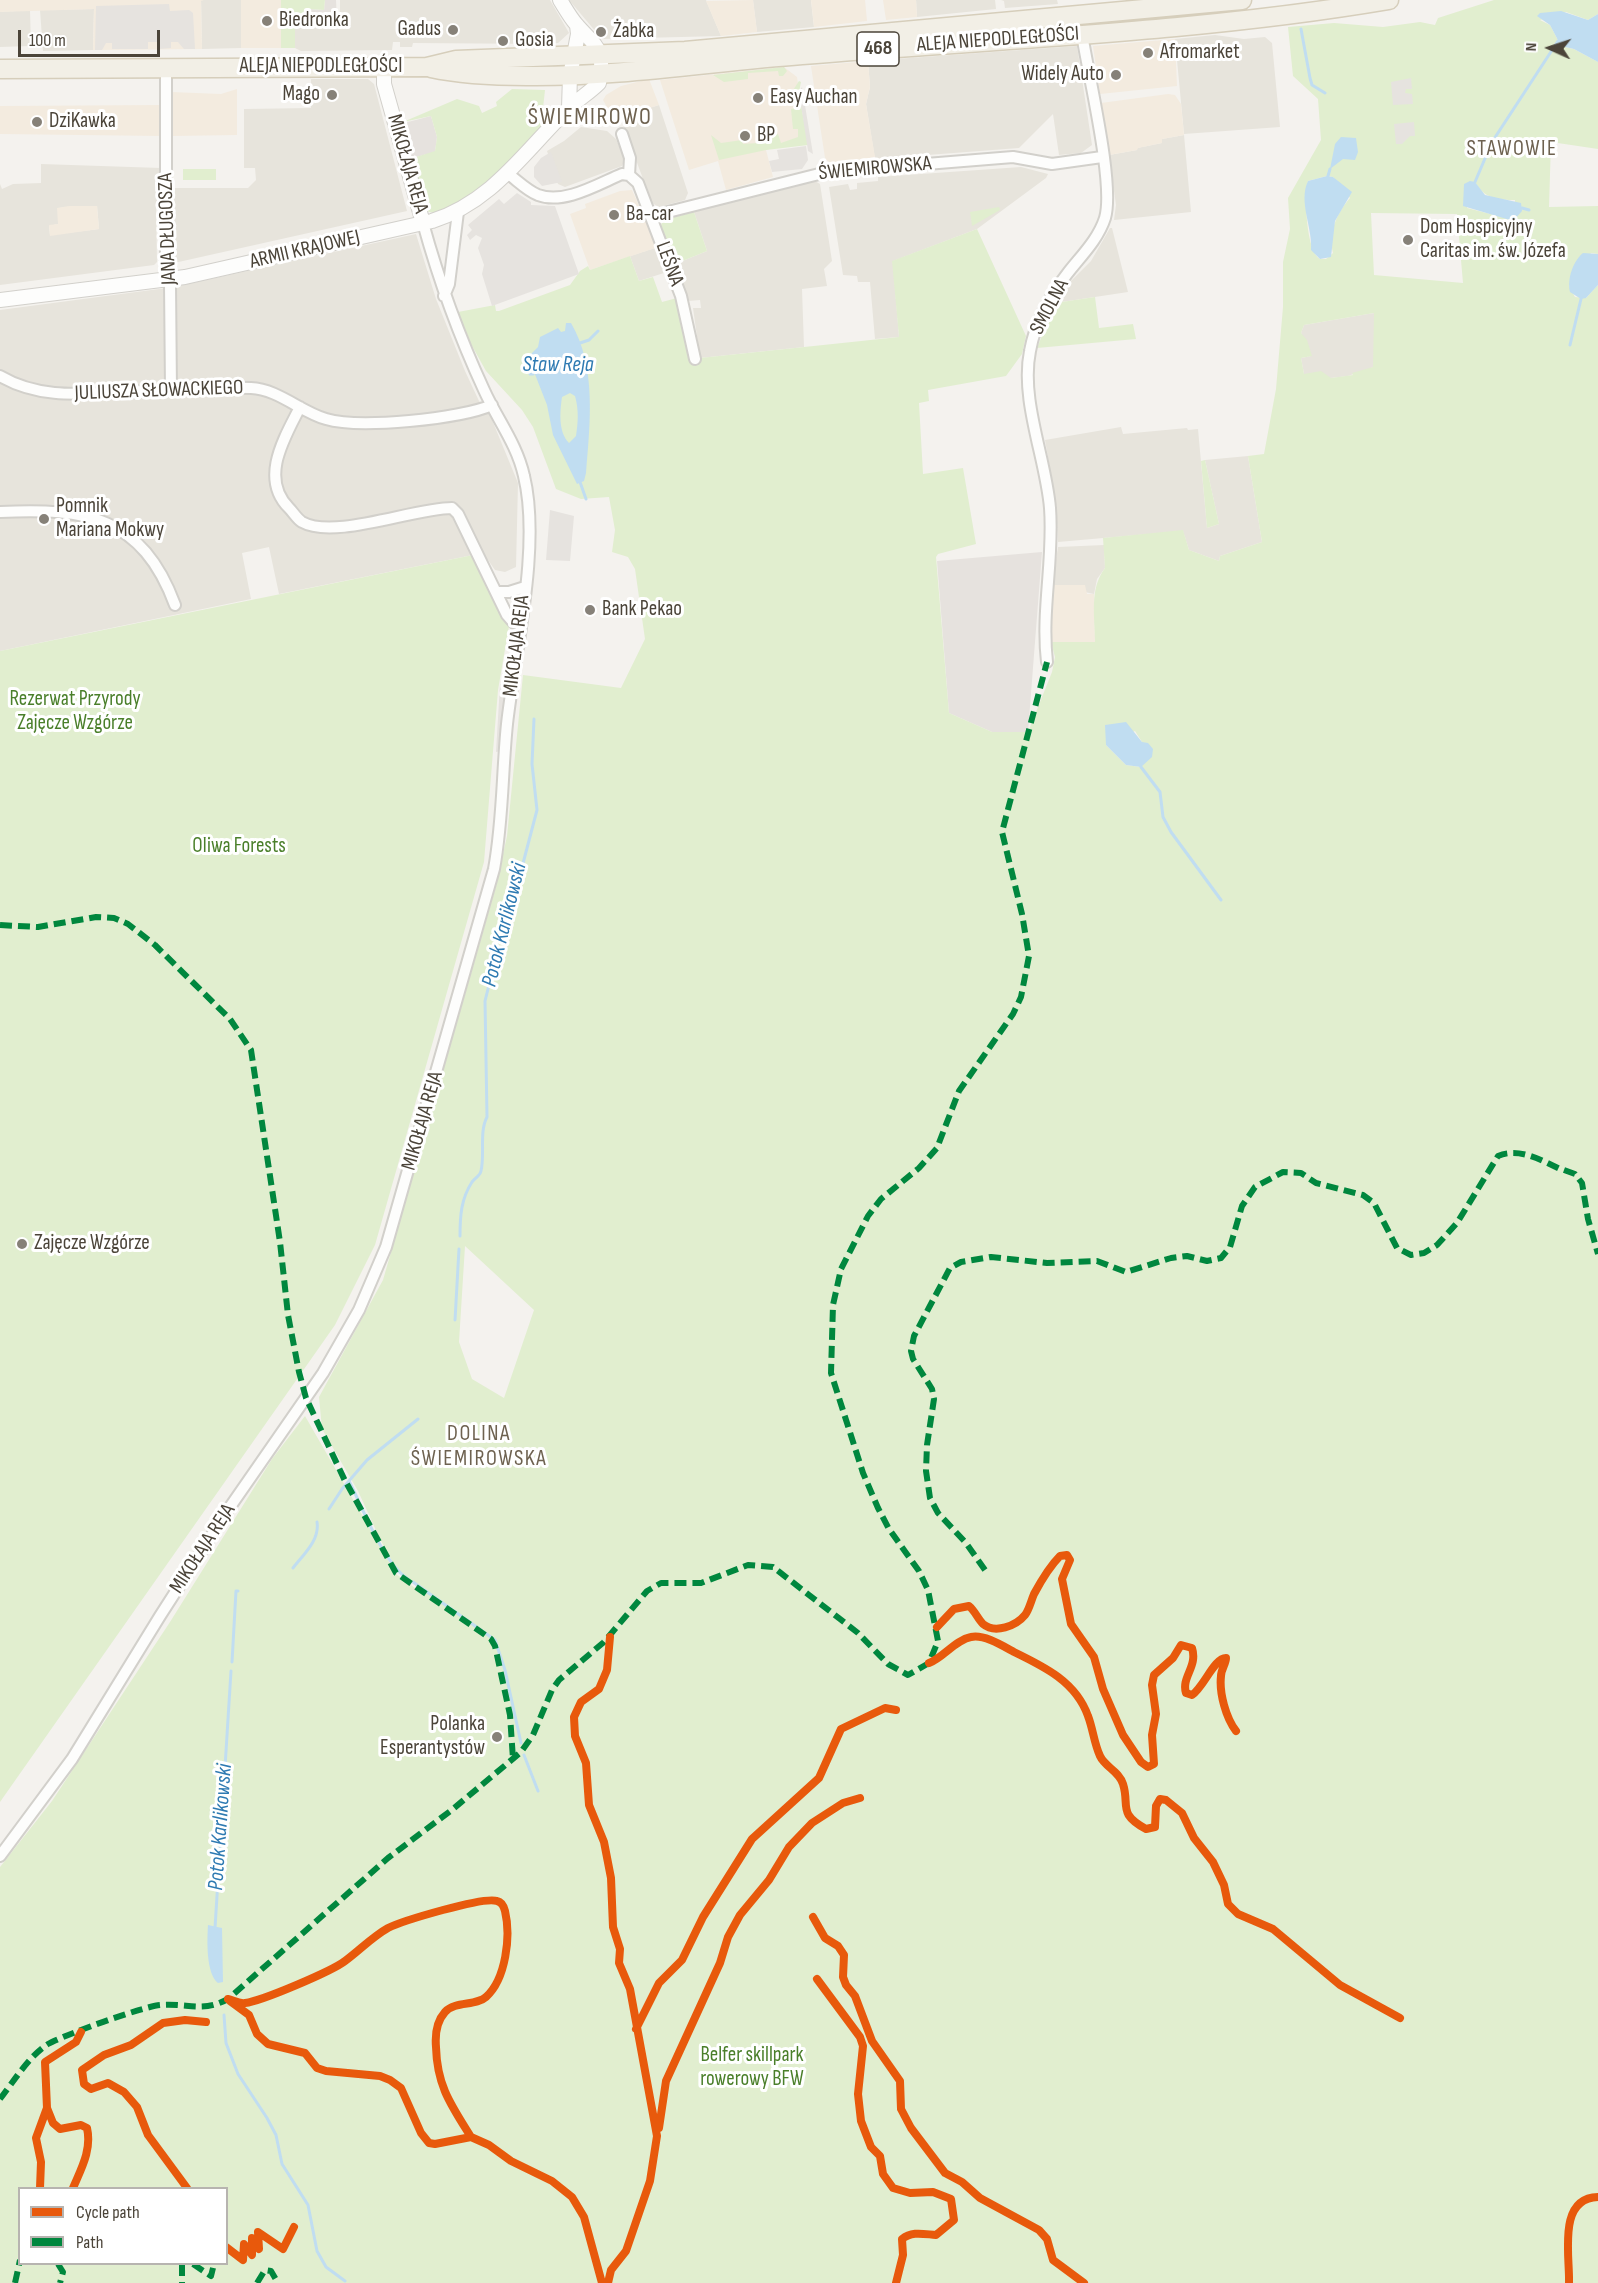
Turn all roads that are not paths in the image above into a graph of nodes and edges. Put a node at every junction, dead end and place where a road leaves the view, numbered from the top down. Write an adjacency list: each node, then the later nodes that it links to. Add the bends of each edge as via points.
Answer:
1 (560, 0): 4 (street)
2 (1241, 0): 6 (main road, ALEJA NIEPODLEGŁOŚCI / 468, via 739,47)
3 (1389, 0): 5 (main road, ALEJA NIEPODLEGŁOŚCI / 468, via 1273,18)
4 (577, 25): 6 (street, via 598,45); 7 (street)
5 (1082, 34): 13 (main road, ALEJA NIEPODLEGŁOŚCI / 468, via 761,58); 16 (street, SMOLNA)
6 (601, 54): 7 (main road, ALEJA NIEPODLEGŁOŚCI / 468); 13 (street)
7 (572, 55): 9 (main road, ALEJA NIEPODLEGŁOŚCI / 468, via 456,60); 12 (street)
8 (384, 66): 9 (main road, ALEJA NIEPODLEGŁOŚCI / 468); 10 (main road, ALEJA NIEPODLEGŁOŚCI / 468); 21 (street, MIKOŁAJA REJA, via 384,84)
9 (427, 67): 12 (main road, ALEJA NIEPODLEGŁOŚCI / 468, via 455,74)
10 (166, 68): 11 (main road, ALEJA NIEPODLEGŁOŚCI / 468); 22 (street, JANA DŁUGOSZA)
11 (0, 69)
12 (570, 76): 13 (main road, ALEJA NIEPODLEGŁOŚCI / 468); 14 (street)
13 (600, 76): 14 (street, ARMII KRAJOWEJ, via 599,83)
14 (569, 108): 17 (street, ARMII KRAJOWEJ)
15 (622, 134): 18 (street, LEŚNA, via 630,158)
16 (1102, 157): 20 (street, ŚWIEMIROWSKA, via 1052,164 1013,157 824,172); 35 (street, SMOLNA, via 1105,218 1048,301 1028,360 1028,383 1050,508 1044,619)
17 (507, 173): 18 (street, via 531,191 548,197 561,197 622,174); 19 (street, ARMII KRAJOWEJ)
18 (629, 175): 20 (street, LEŚNA, via 638,183)
19 (458, 212): 21 (street, ARMII KRAJOWEJ); 23 (street, MIKOŁAJA REJA)
20 (652, 216): 25 (street, LEŚNA, via 681,296)
21 (423, 223): 22 (street, ARMII KRAJOWEJ); 23 (street, MIKOŁAJA REJA)
22 (169, 279): 24 (street, ARMII KRAJOWEJ); 27 (street, JANA DŁUGOSZA)
23 (444, 296): 28 (street, MIKOŁAJA REJA)
24 (0, 300)
25 (695, 359)
26 (0, 376): 27 (street, JULIUSZA SŁOWACKIEGO, via 23,388 61,394)
27 (171, 390): 29 (street, JULIUSZA SŁOWACKIEGO, via 253,388)
28 (492, 405): 29 (street, JULIUSZA SŁOWACKIEGO, via 446,416 351,423 323,419); 31 (street, MIKOŁAJA REJA, via 525,477 529,518)
29 (300, 406): 32 (street, via 281,446 275,481 286,505 302,522 339,527 452,508)
30 (0, 512): 33 (street, via 64,511 104,522 124,533 154,560)
31 (525, 587): 32 (street); 34 (street, MIKOŁAJA REJA)
32 (497, 592): 34 (street, via 507,615)
33 (175, 605)
34 (520, 624): 36 (street, MIKOŁAJA REJA, via 494,869 374,1280 323,1373 223,1516 72,1759)
35 (1047, 662)
36 (0, 1856)

